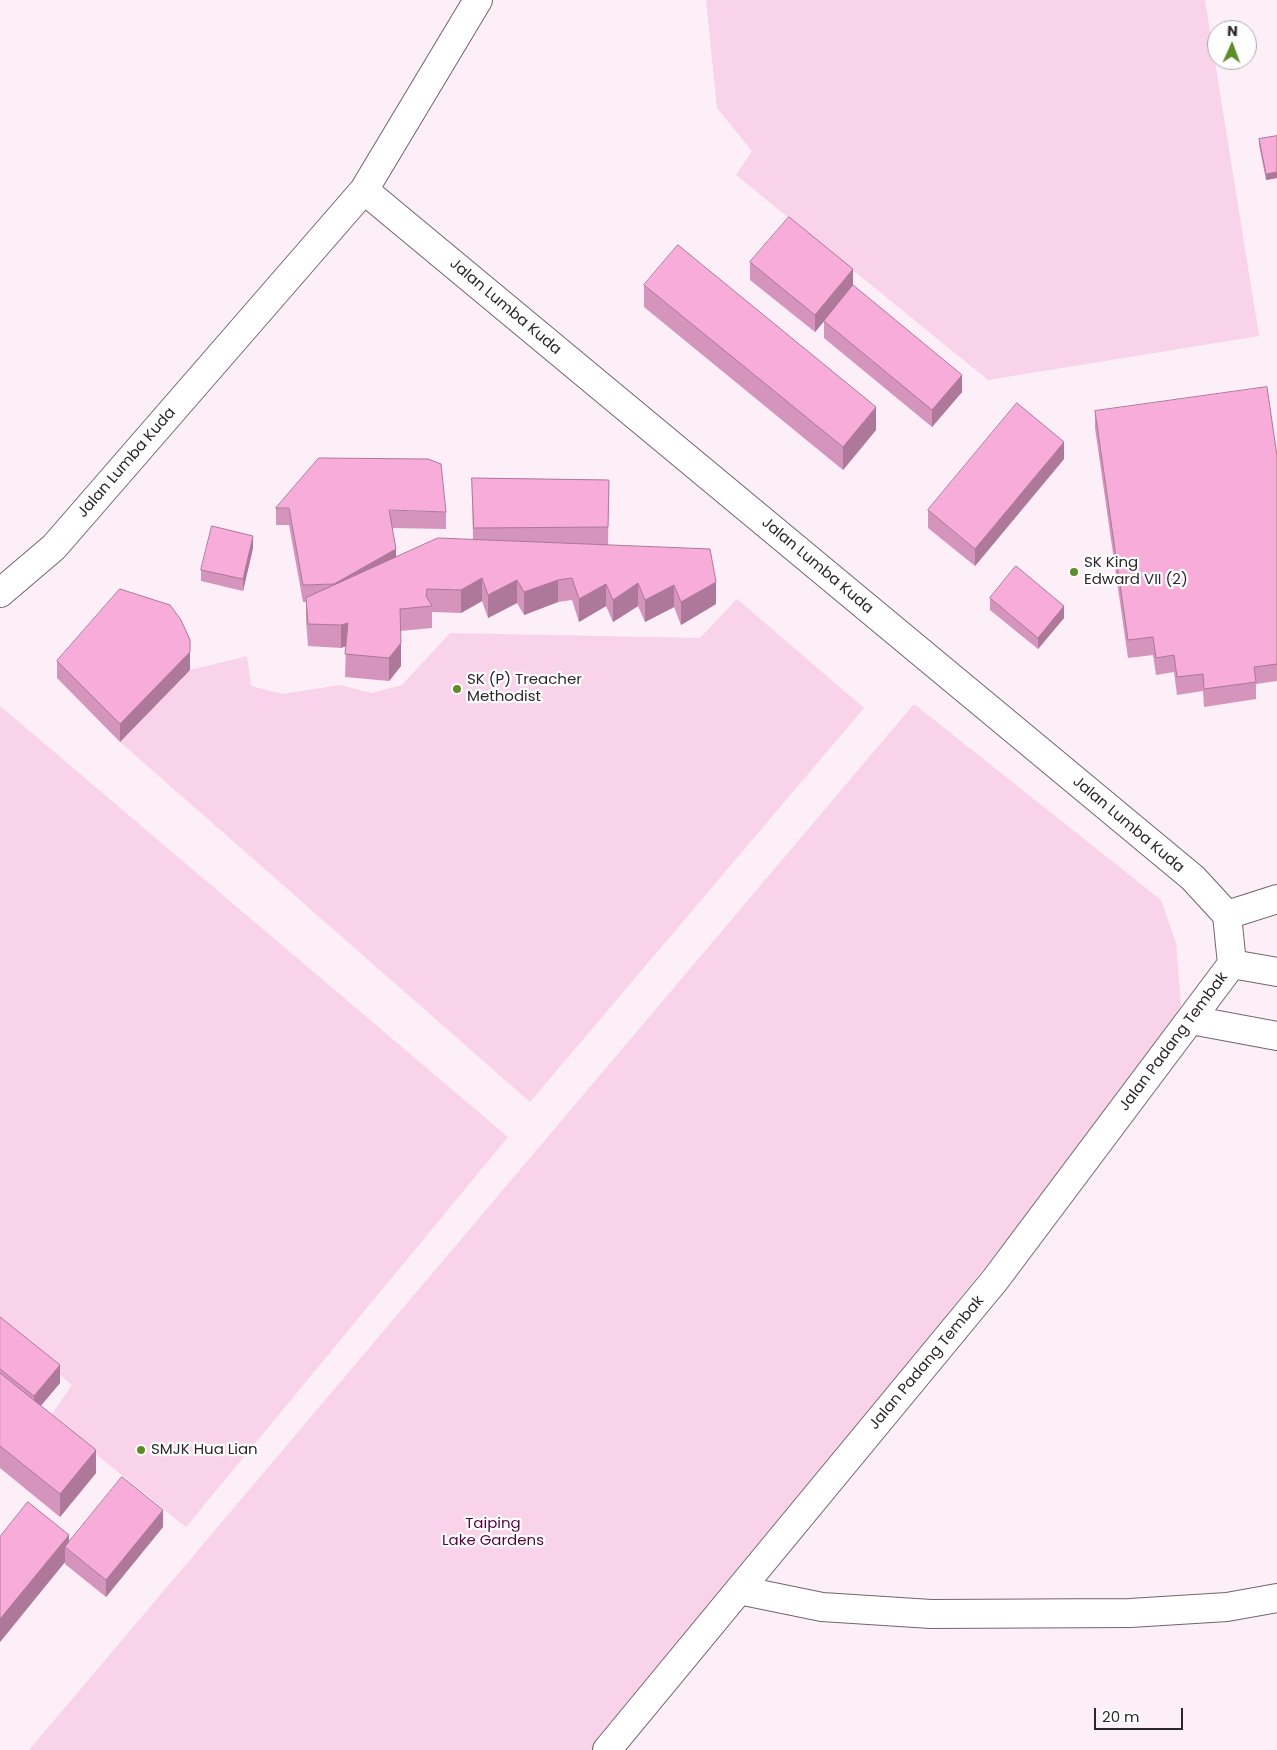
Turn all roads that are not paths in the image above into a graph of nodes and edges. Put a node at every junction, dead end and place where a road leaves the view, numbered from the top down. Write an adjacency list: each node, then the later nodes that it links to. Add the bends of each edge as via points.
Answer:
1 (478, 0): 2 (street, Jalan Lumba Kuda)
2 (364, 190): 3 (street, Jalan Lumba Kuda, via 54,546); 5 (street, Jalan Lumba Kuda, via 1193,878)
3 (0, 593)
4 (1277, 899): 5 (street)
5 (1227, 915): 6 (street)
6 (1232, 964): 7 (street); 8 (street, Jalan Padang Tembak)
7 (1277, 972)
8 (1190, 1020): 9 (street); 10 (street, Jalan Padang Tembak, via 996,1280)
9 (1277, 1036)
10 (739, 1590): 11 (street, via 822,1608 931,1614 1130,1613 1227,1607); 12 (street, Jalan Padang Tembak)
11 (1277, 1598)
12 (607, 1750)

